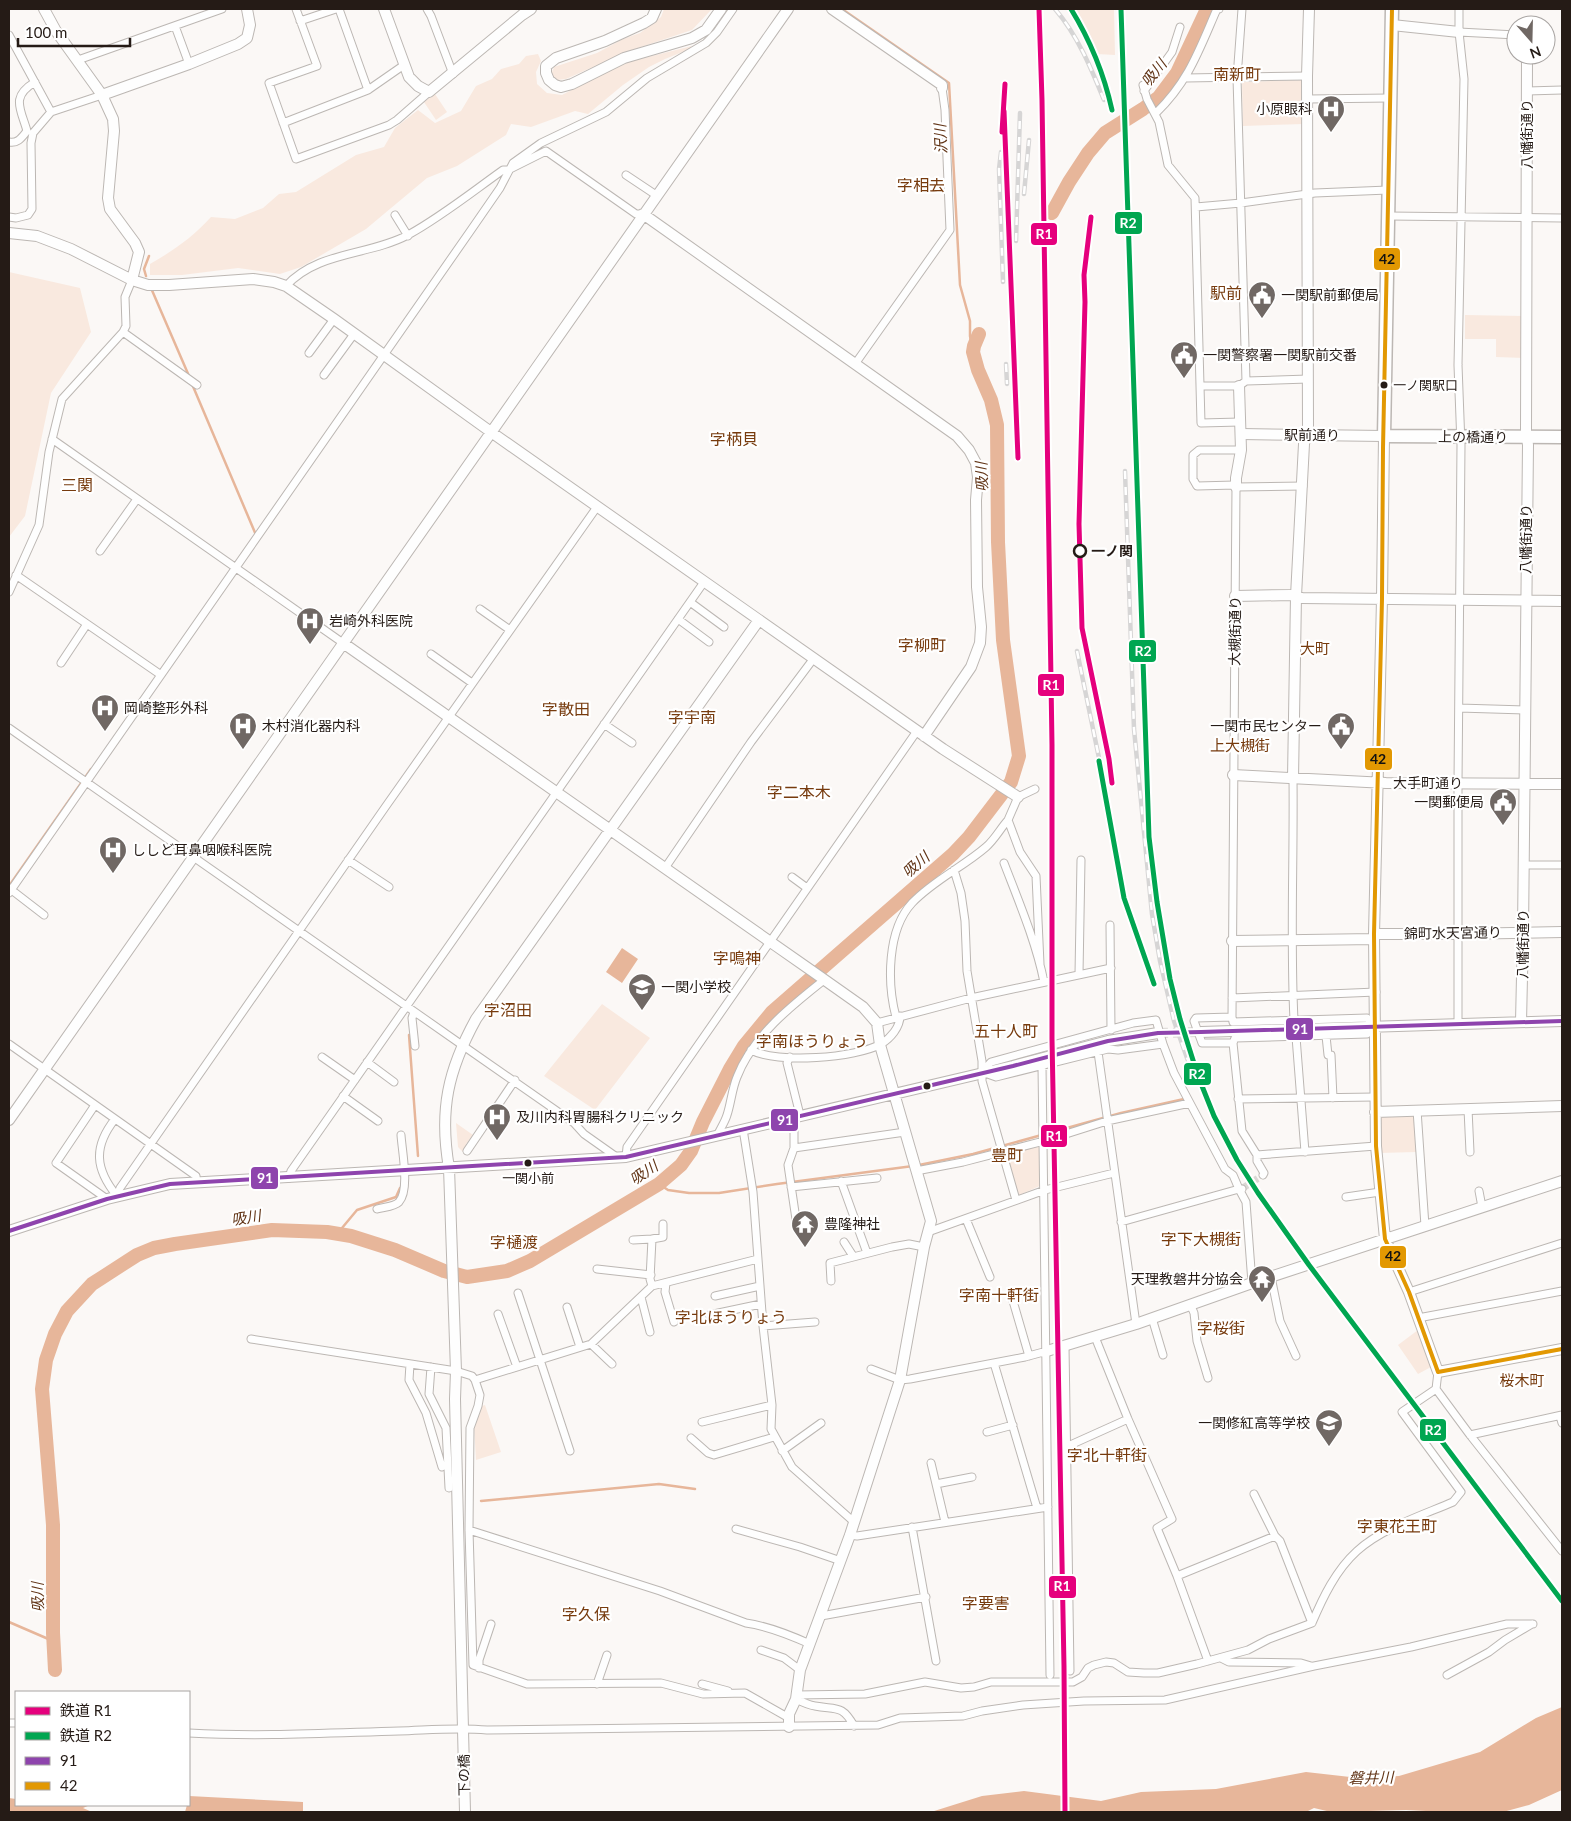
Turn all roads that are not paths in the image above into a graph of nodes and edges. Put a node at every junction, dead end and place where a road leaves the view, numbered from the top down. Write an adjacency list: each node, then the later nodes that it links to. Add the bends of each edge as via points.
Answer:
1 (44, 9): 26 (street)
2 (222, 9): 21 (street)
3 (247, 9): 27 (street, via 250,26 247,38)
4 (296, 9): 19 (street)
5 (337, 9): 19 (street); 36 (street)
6 (384, 9): 28 (street)
7 (427, 9): 30 (street)
8 (532, 9): 30 (street)
9 (656, 9): 10 (street, via 644,24 556,58 546,66 549,80 561,87 567,86 624,58 692,38 706,30)
10 (721, 9)
11 (733, 9): 47 (street, via 706,43 647,78 606,112 541,143)
12 (788, 9): 51 (street)
13 (832, 9): 35 (street)
14 (1219, 9): 32 (street)
15 (1242, 9): 33 (street)
16 (1309, 9): 31 (street)
17 (1392, 9): 20 (highway)
18 (1459, 9): 23 (street)
19 (300, 21): 45 (street, via 317,66 269,83)
20 (1392, 25): 23 (street); 41 (highway)
21 (175, 26): 26 (street); 27 (street)
22 (1180, 28): 43 (street, via 1172,52 1144,88)
23 (1459, 32): 24 (street); 58 (street, via 1464,79)
24 (1506, 34)
25 (10, 39): 34 (street)
26 (78, 60): 40 (street)
27 (189, 64): 40 (street)
28 (404, 65): 36 (street); 39 (street, via 409,77)
29 (1527, 65): 38 (street, 八幡街通り)
30 (452, 74): 39 (street)
31 (1307, 76): 33 (street); 42 (street)
32 (1186, 78): 33 (street); 43 (street, via 1168,101)
33 (1238, 78): 52 (street)
34 (35, 82): 44 (street); 46 (street, via 25,88 19,98 19,110 27,131 21,139)
35 (942, 88): 70 (street, via 950,230)
36 (368, 90): 45 (street)
37 (1562, 90): 38 (street)
38 (1527, 91): 59 (street, 八幡街通り)
39 (429, 92): 45 (street, via 389,125 296,159)
40 (102, 95): 44 (street); 63 (street, via 114,131 108,198 110,209 139,252)
41 (1390, 98): 42 (street); 49 (highway)
42 (1308, 99): 50 (street)
43 (1155, 111): 53 (street, via 1168,165 1195,198)
44 (51, 112): 57 (street, via 33,133 31,143 32,208 28,215)
45 (283, 123)
46 (9, 142)
47 (508, 170): 54 (street, via 546,151 636,214); 62 (street, via 503,170); 69 (street, via 481,216)
48 (626, 175): 51 (street)
49 (1388, 190): 50 (street); 56 (highway)
50 (1308, 194): 52 (street); 72 (street)
51 (656, 195): 54 (street)
52 (1241, 203): 53 (street); 73 (street)
53 (1196, 207): 75 (street)
54 (643, 214): 70 (street); 77 (street)
55 (395, 215): 62 (street)
56 (1388, 216): 58 (street); 80 (highway)
57 (9, 217)
58 (1462, 217): 59 (street); 81 (street, via 1458,365)
59 (1528, 218): 60 (street); 83 (street, 八幡街通り)
60 (1562, 218)
61 (9, 233): 63 (street, via 37,236)
62 (408, 236): 64 (street, via 322,261)
63 (132, 280): 64 (street, via 148,285 169,285 253,279); 66 (street, via 125,297 126,326)
64 (286, 286): 65 (street)
65 (334, 319): 67 (street); 68 (street)
66 (123, 332): 74 (street); 84 (street, via 62,399)
67 (354, 334): 69 (street); 71 (street)
68 (309, 354)
69 (383, 354): 77 (street); 91 (street)
70 (855, 364): 120 (street, via 957,436 976,464 980,642 971,667)
71 (324, 375)
72 (1308, 379): 73 (street); 79 (street)
73 (1243, 383): 75 (street); 76 (street)
74 (197, 385)
75 (1200, 386): 76 (street, via 1201,422)
76 (1240, 422): 78 (street)
77 (491, 432): 89 (street); 109 (street)
78 (1241, 434): 79 (street, 駅前通り); 85 (street)
79 (1306, 435): 80 (street, 駅前通り); 87 (street)
80 (1384, 436): 81 (highway, 上の橋通り); 97 (street)
81 (1460, 436): 83 (highway, 上の橋通り); 98 (street)
82 (1562, 437): 83 (highway, 上の橋通り)
83 (1526, 438): 99 (street, 八幡街通り)
84 (52, 440): 88 (street); 92 (street, via 39,525)
85 (1242, 450): 86 (street); 86 (street, via 1199,450 1193,455 1193,479 1197,486)
86 (1236, 486): 87 (street); 95 (street, 大槻街通り)
87 (1303, 486): 96 (street)
88 (137, 499): 90 (street); 91 (street)
89 (597, 507): 93 (street); 107 (street)
90 (100, 551)
91 (236, 568): 109 (street); 113 (street)
92 (16, 575): 94 (street); 105 (street)
93 (704, 582): 101 (street); 104 (street)
94 (9, 592)
95 (1235, 596): 96 (street); 122 (street, 大槻街通り)
96 (1296, 596): 97 (street); 123 (street)
97 (1382, 600): 98 (street); 125 (street)
98 (1459, 600): 99 (street); 115 (street)
99 (1525, 601): 100 (street); 116 (street, 八幡街通り)
100 (1562, 601)
101 (690, 602): 103 (street); 106 (street)
102 (480, 609): 107 (street)
103 (678, 619): 108 (street); 118 (street)
104 (759, 620): 111 (street); 133 (street, 下の橋)
105 (88, 624): 112 (street); 113 (street)
106 (724, 627)
107 (510, 630): 114 (street)
108 (709, 642)
109 (343, 643): 117 (street); 134 (street)
110 (431, 654): 114 (street)
111 (814, 658): 120 (street); 140 (street, via 751,742)
112 (61, 663)
113 (161, 675): 124 (street)
114 (472, 683): 117 (street)
115 (1459, 708): 116 (street); 126 (street)
116 (1525, 710): 127 (street, 八幡街通り)
117 (448, 717): 130 (street); 135 (street)
118 (604, 724): 121 (street); 130 (street)
119 (9, 728): 124 (street)
120 (921, 733): 131 (street); 144 (street)
121 (632, 743)
122 (1233, 775): 123 (street, 大手町通り); 155 (street, 大槻街通り)
123 (1293, 778): 125 (street, 大手町通り); 153 (street)
124 (86, 781): 134 (street); 145 (street)
125 (1379, 782): 126 (street, 大手町通り); 152 (street)
126 (1458, 783): 127 (street, 大手町通り); 151 (street)
127 (1524, 784): 128 (street, 大手町通り); 138 (street, 八幡街通り)
128 (1562, 784)
129 (1035, 789): 131 (street)
130 (556, 792): 133 (street); 165 (street)
131 (1015, 795): 132 (street)
132 (1008, 820): 141 (street, via 986,847); 156 (street, via 1020,852 1036,876)
133 (609, 830): 140 (street); 183 (street, 下の橋, via 476,1019)
134 (193, 856): 148 (street); 192 (street)
135 (348, 860): 143 (street); 148 (street)
136 (1081, 860): 158 (street)
137 (1004, 863): 156 (street)
138 (1524, 865): 139 (street); 149 (street, 八幡街通り)
139 (1562, 865)
140 (665, 868): 154 (street)
141 (954, 870): 163 (street, via 965,921); 167 (street, via 913,902 899,924 890,961 894,1008)
142 (792, 877): 144 (street)
143 (388, 887)
144 (807, 888): 154 (street)
145 (9, 890): 146 (street)
146 (44, 916)
147 (1110, 925): 157 (street)
148 (298, 931): 165 (street); 219 (street)
149 (1524, 932): 150 (street, 錦町水天宮通り); 151 (street, 錦町水天宮通り); 171 (street, 八幡街通り)
150 (1562, 932)
151 (1458, 934): 152 (street, 錦町水天宮通り); 173 (street)
152 (1374, 936): 153 (street, 錦町水天宮通り); 161 (street)
153 (1291, 940): 155 (street, 錦町水天宮通り); 162 (street)
154 (770, 941): 159 (street); 227 (street)
155 (1232, 941): 164 (street, 大槻街通り)
156 (1040, 964): 160 (street)
157 (1111, 968): 158 (street); 175 (street)
158 (1079, 974): 160 (street)
159 (820, 977): 172 (street, via 863,1007); 186 (street, via 768,1028)
160 (1044, 982): 163 (street)
161 (1376, 992): 162 (street); 174 (street)
162 (1293, 996): 164 (street); 169 (street)
163 (971, 998): 167 (street); 193 (street)
164 (1232, 998): 168 (street, 大槻街通り)
165 (406, 1006): 166 (street); 190 (street)
166 (414, 1012): 183 (street); 185 (street)
167 (898, 1016): 172 (street); 184 (street, via 900,1021 889,1039)
168 (1232, 1017): 169 (street, via 1233,1022); 180 (street, via 1196,1018 1194,1021 1202,1044)
169 (1294, 1020): 174 (street, via 1368,1018)
170 (1562, 1021): 171 (street)
171 (1521, 1022): 173 (street)
172 (877, 1023): 184 (street)
173 (1458, 1024): 174 (street)
174 (1375, 1026): 176 (street); 178 (street, via 1367,1034); 199 (street)
175 (1112, 1030): 182 (street, via 1156,1020); 193 (street, via 991,1062)
176 (1201, 1032)
177 (1158, 1034): 193 (street, via 1108,1041)
178 (1326, 1036): 179 (street); 201 (street, via 1328,1054 1331,1055)
179 (1296, 1037): 180 (street, via 1235,1038); 200 (street)
180 (1233, 1043): 202 (street)
181 (9, 1044): 192 (street)
182 (1163, 1044): 187 (street); 203 (street)
183 (462, 1045): 195 (street); 228 (street, 下の橋, via 446,1098)
184 (880, 1045): 189 (street, via 830,1057); 197 (street)
185 (415, 1046)
186 (752, 1050): 189 (street, via 759,1054); 217 (street, via 737,1077 727,1116)
187 (1098, 1052): 191 (street); 213 (street)
188 (322, 1057): 194 (street)
189 (790, 1057): 209 (street, via 787,1063)
190 (367, 1062): 194 (street); 196 (street)
191 (1042, 1066): 193 (street, via 996,1078); 218 (street)
192 (44, 1069): 204 (street); 211 (street)
193 (982, 1072): 197 (street); 223 (street)
194 (355, 1080): 198 (street)
195 (515, 1080): 222 (street); 227 (street, via 584,1134)
196 (394, 1082)
197 (895, 1093): 209 (street); 215 (street)
198 (343, 1096): 212 (street); 233 (street)
199 (1375, 1097): 201 (street); 208 (street)
200 (1300, 1098): 201 (street); 202 (street); 224 (street)
201 (1333, 1098)
202 (1238, 1099): 226 (street, via 1242,1132)
203 (1190, 1103): 213 (street); 239 (street, via 1225,1169)
204 (95, 1105): 210 (street); 244 (street, via 56,1163)
205 (1562, 1106): 206 (street)
206 (1468, 1109): 207 (street); 225 (street)
207 (1417, 1110): 208 (street); 252 (street)
208 (1375, 1112): 220 (street)
209 (797, 1115): 214 (street); 221 (street)
210 (115, 1119): 219 (street); 244 (street, via 100,1144 99,1162)
211 (9, 1120)
212 (378, 1120)
213 (1107, 1121): 218 (street); 231 (street)
214 (743, 1129): 217 (street); 263 (street, via 753,1192)
215 (905, 1132): 221 (street); 230 (street)
216 (401, 1135): 229 (street)
217 (717, 1136): 227 (street)
218 (1044, 1141): 223 (street); 240 (street)
219 (151, 1144): 237 (street, via 196,1176); 244 (street)
220 (1376, 1146): 224 (street); 242 (street)
221 (794, 1148): 238 (street, via 788,1164)
222 (467, 1151)
223 (1002, 1152): 230 (street); 245 (street)
224 (1305, 1152): 226 (street)
225 (1470, 1152)
226 (1257, 1154): 232 (street)
227 (622, 1158): 228 (street)
228 (449, 1168): 229 (street); 308 (street, 下の橋)
229 (404, 1170): 233 (street); 247 (street, via 401,1200)
230 (916, 1171): 254 (street, via 931,1221)
231 (1114, 1173): 240 (street); 249 (street)
232 (1263, 1175)
233 (289, 1178): 237 (street)
234 (877, 1178): 235 (street)
235 (841, 1181): 238 (street); 261 (street)
236 (1562, 1181): 246 (street)
237 (197, 1183): 244 (street, via 170,1184)
238 (791, 1187): 251 (street)
239 (1241, 1189): 249 (street); 270 (street, via 1246,1202)
240 (1045, 1190): 245 (street); 297 (street)
241 (1479, 1191): 246 (street)
242 (1380, 1192): 243 (street); 256 (street)
243 (1346, 1197)
244 (112, 1198): 253 (street)
245 (1016, 1200): 248 (street)
246 (1482, 1207): 252 (street)
247 (377, 1209)
248 (966, 1219): 254 (street); 266 (street)
249 (1121, 1222): 288 (street)
250 (663, 1224): 255 (street, via 663,1238)
251 (797, 1226)
252 (1425, 1226): 256 (street)
253 (9, 1229)
254 (928, 1232): 260 (street)
255 (652, 1239): 257 (street); 265 (street)
256 (1385, 1239): 267 (street); 274 (street)
257 (634, 1240)
258 (844, 1242): 262 (street)
259 (1562, 1243): 274 (street)
260 (924, 1247): 261 (street, via 909,1244); 312 (street)
261 (867, 1253): 262 (street)
262 (853, 1256): 268 (street, via 830,1263)
263 (758, 1259): 269 (street); 272 (street)
264 (597, 1269): 265 (street)
265 (651, 1275): 271 (street)
266 (990, 1277)
267 (1271, 1277): 270 (street); 300 (street, via 1280,1321)
268 (831, 1281)
269 (666, 1283): 271 (street); 286 (street, via 665,1292)
270 (1252, 1283): 280 (street)
271 (652, 1286): 277 (street)
272 (760, 1286): 276 (street); 279 (street)
273 (1562, 1291): 285 (street)
274 (1408, 1292): 285 (street)
275 (518, 1293): 301 (street)
276 (715, 1296)
277 (641, 1297): 290 (street); 293 (street)
278 (1013, 1301): 299 (street)
279 (762, 1304): 283 (street); 289 (street)
280 (1190, 1304): 284 (street); 310 (street)
281 (567, 1307): 295 (street)
282 (498, 1314): 306 (street)
283 (709, 1315)
284 (1152, 1318): 288 (street); 298 (street)
285 (1418, 1318): 309 (street)
286 (674, 1322)
287 (815, 1322): 289 (street)
288 (1136, 1324): 291 (street)
289 (763, 1326): 314 (street)
290 (650, 1332)
291 (1095, 1337): 294 (street); 316 (street)
292 (251, 1339): 303 (street)
293 (591, 1344): 295 (street); 304 (street)
294 (1065, 1346): 297 (street); 324 (street)
295 (580, 1347): 301 (street)
296 (1562, 1349): 309 (street)
297 (1047, 1351): 299 (street); 333 (street)
298 (1163, 1355)
299 (1030, 1356): 302 (street)
300 (1296, 1356)
301 (540, 1360): 306 (street); 325 (street)
302 (994, 1363): 312 (street); 319 (street)
303 (410, 1364): 305 (street); 328 (street, via 409,1380 426,1413)
304 (612, 1364)
305 (432, 1367): 308 (street); 331 (street, via 430,1394 446,1428)
306 (517, 1367): 311 (street)
307 (871, 1369): 312 (street)
308 (456, 1371): 311 (street); 367 (street, 下の橋)
309 (1438, 1372): 313 (street)
310 (1208, 1378)
311 (475, 1380): 339 (street, via 480,1395 470,1428)
312 (900, 1380): 335 (street)
313 (1436, 1389): 321 (street); 347 (street, via 1402,1412 1461,1492 1453,1502 1383,1534 1357,1551 1333,1581)
314 (772, 1405): 317 (street); 322 (street, via 771,1429)
315 (1561, 1418): 321 (street)
316 (1128, 1419): 324 (street); 344 (street, via 1172,1519 1157,1528)
317 (702, 1422)
318 (821, 1423): 326 (street)
319 (1013, 1425): 320 (street); 334 (street)
320 (987, 1432)
321 (1470, 1435): 342 (street)
322 (774, 1436): 323 (street, via 714,1455); 326 (street)
323 (691, 1438)
324 (1068, 1446): 358 (street)
325 (570, 1451)
326 (782, 1451): 335 (street, via 792,1467)
327 (931, 1463): 330 (street)
328 (442, 1467)
329 (972, 1477): 330 (street)
330 (936, 1484): 336 (street)
331 (449, 1488)
332 (1254, 1494): 341 (street)
333 (1048, 1507): 334 (street); 359 (street)
334 (1037, 1508): 336 (street)
335 (854, 1522): 340 (street)
336 (945, 1522): 337 (street)
337 (912, 1527): 340 (street, via 857,1536); 345 (street)
338 (736, 1529): 343 (street, via 800,1546)
339 (469, 1530): 349 (street, via 660,1591); 356 (street, via 472,1665)
340 (850, 1534): 343 (street)
341 (1275, 1536): 344 (street); 347 (street, via 1280,1541)
342 (1562, 1550)
343 (841, 1562): 346 (street)
344 (1177, 1576): 354 (street)
345 (926, 1597): 346 (street); 353 (street)
346 (821, 1616): 349 (street)
347 (1312, 1623): 352 (street)
348 (492, 1624): 356 (street, via 479,1660)
349 (810, 1644): 357 (street)
350 (762, 1650): 357 (street, via 784,1658)
351 (607, 1655): 361 (street)
352 (1221, 1658): 354 (street); 355 (street, via 1229,1662)
353 (936, 1661)
354 (1208, 1661): 364 (street, via 1144,1673 1128,1672 1106,1662 1088,1668 1073,1682 991,1682 961,1688 925,1682 865,1694)
355 (1314, 1666): 360 (street, via 1507,1624 1533,1624); 366 (street, via 1165,1700 1023,1705 963,1716 900,1718 878,1725)
356 (480, 1668): 361 (street, via 527,1684)
357 (800, 1670): 364 (street)
358 (1070, 1671)
359 (1050, 1675)
360 (1447, 1675)
361 (597, 1684): 363 (street, via 660,1683 703,1694)
362 (702, 1684): 363 (street, via 728,1690)
363 (729, 1694): 365 (street, via 745,1693)
364 (796, 1697): 365 (street); 366 (street, via 813,1706 837,1708 847,1713)
365 (789, 1722): 366 (street); 367 (street)
366 (854, 1726)
367 (463, 1732): 368 (street, via 426,1730 231,1736); 369 (street, 下の橋)
368 (190, 1733)
369 (465, 1812)

